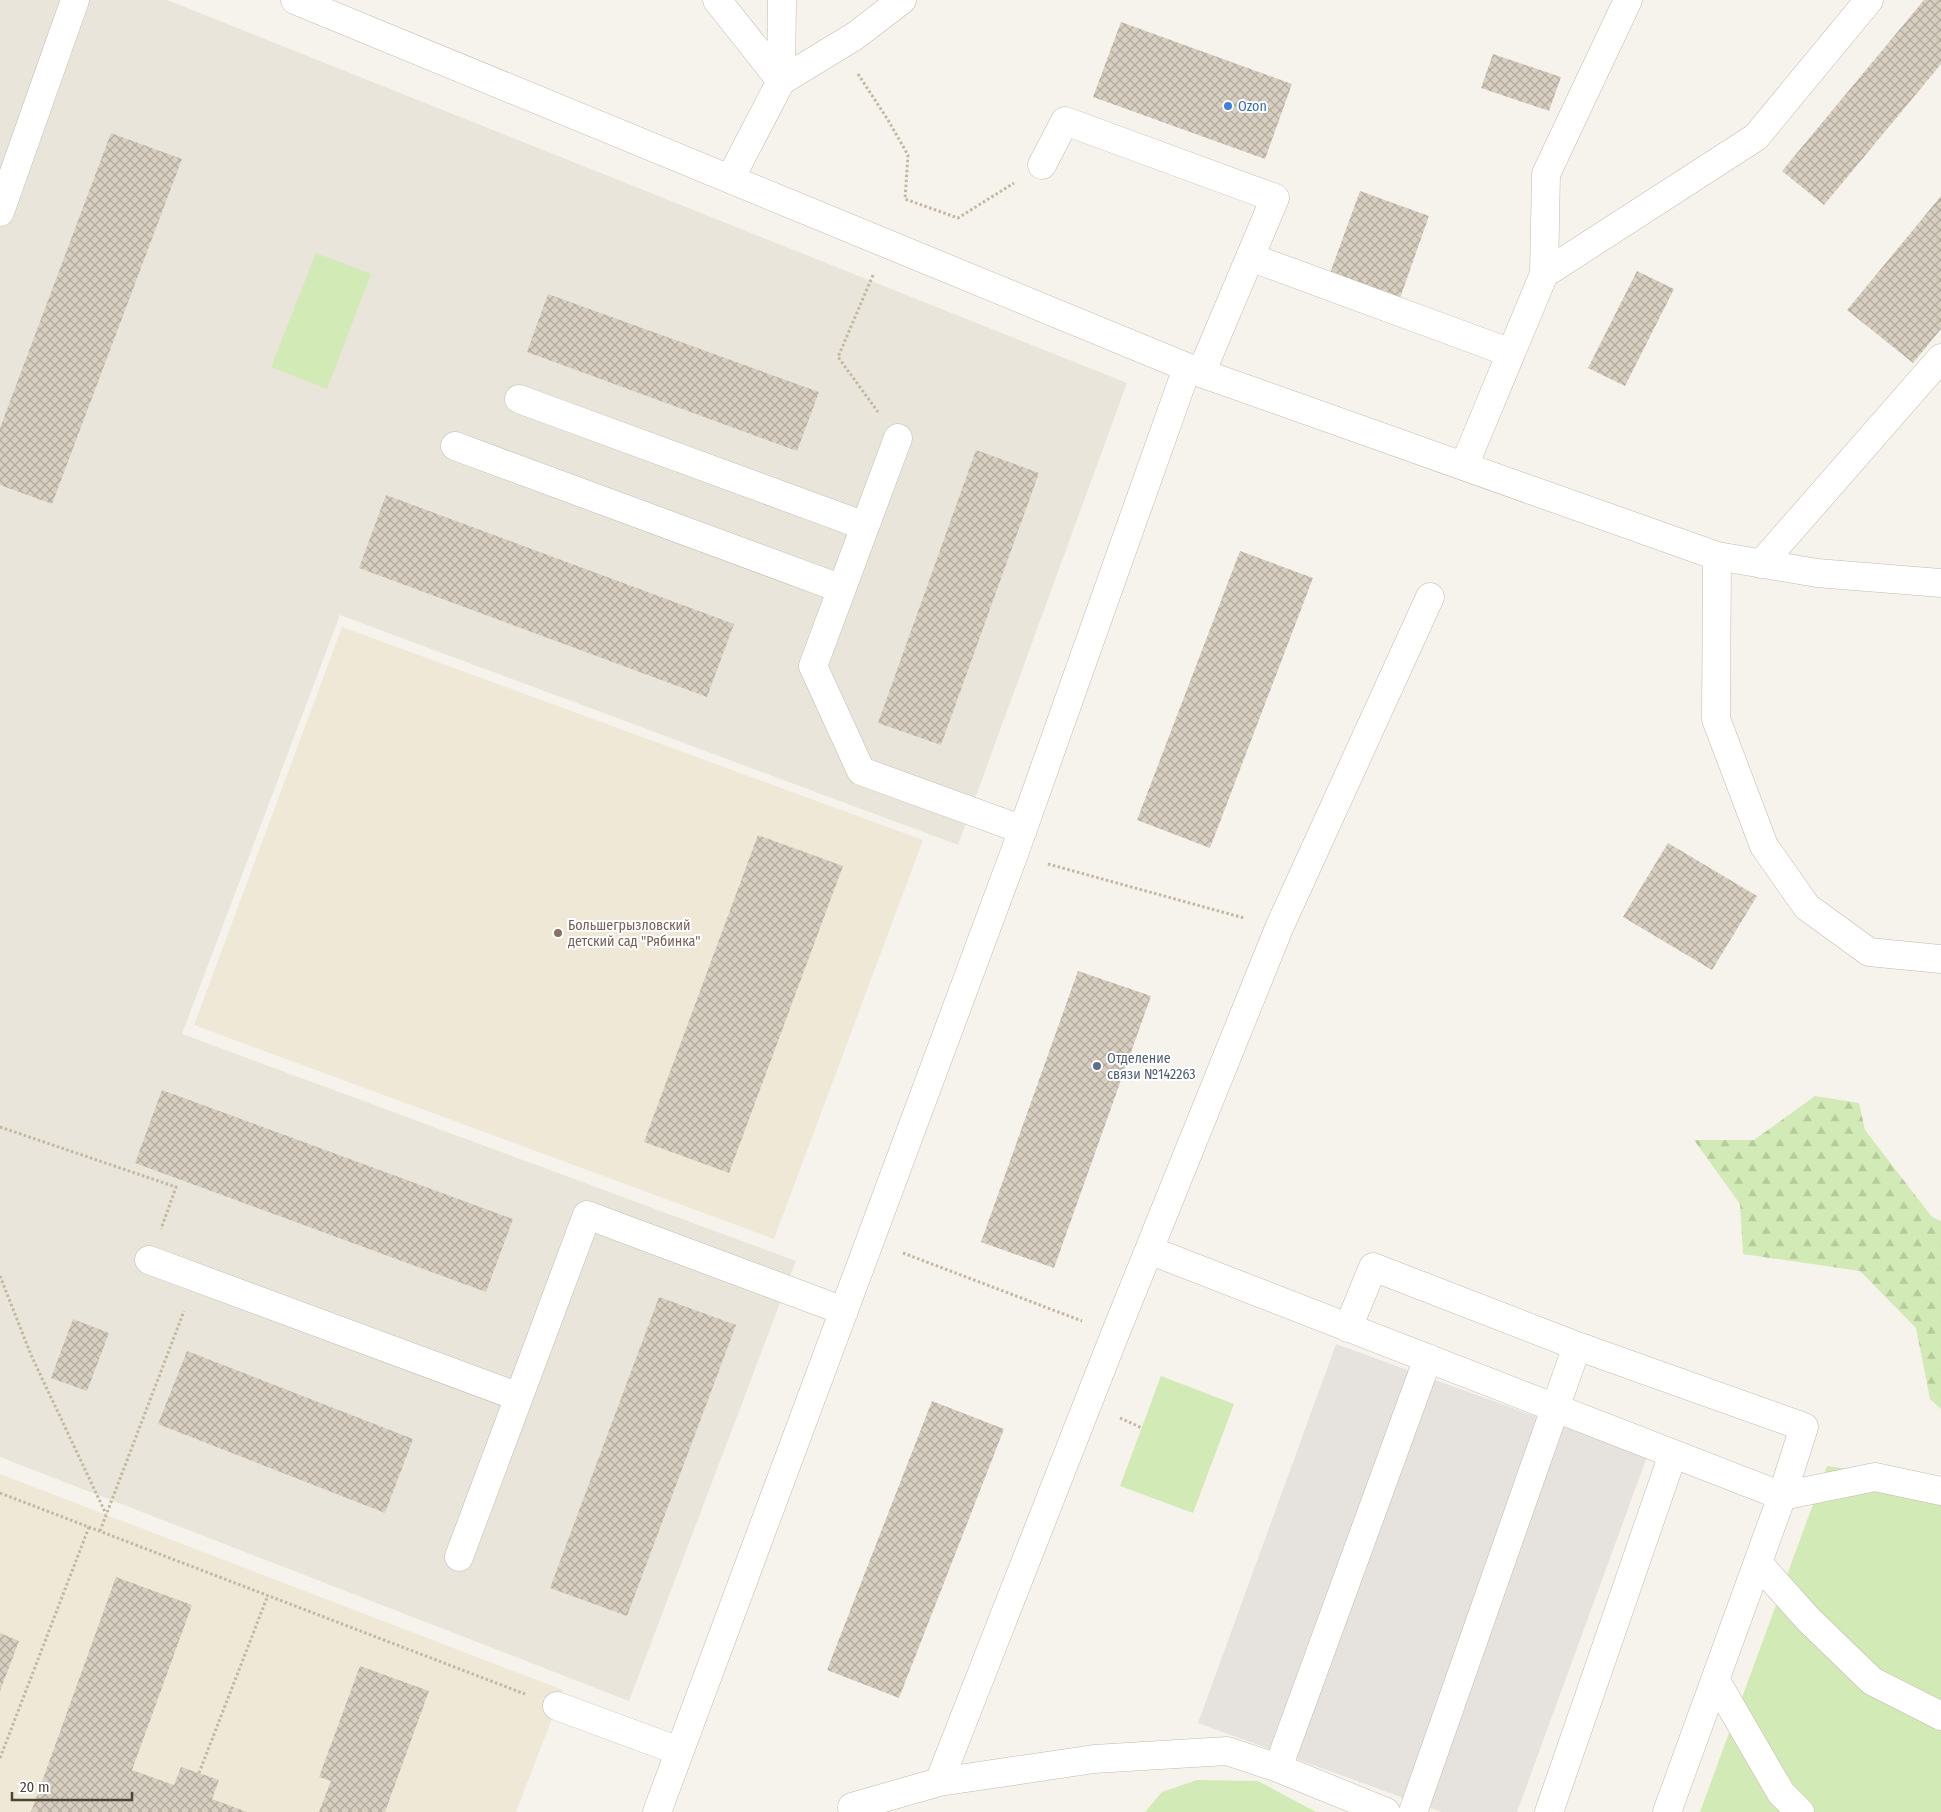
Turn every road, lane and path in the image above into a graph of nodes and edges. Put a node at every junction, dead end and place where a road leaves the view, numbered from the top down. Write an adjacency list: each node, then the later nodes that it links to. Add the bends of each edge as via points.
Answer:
1 (75, 0): 12 (street)
2 (295, 0): 11 (street)
3 (717, 0): 9 (street)
4 (782, 0): 9 (street)
5 (902, 0): 8 (street)
6 (1628, 0): 15 (street, via 1546,174)
7 (1869, 0): 15 (street, via 1756,137)
8 (839, 46): 9 (street); 10 (path, via 908,155 905,199 958,218)
9 (781, 81): 11 (street)
10 (1042, 165): 13 (street, via 1065,121 1275,198)
11 (730, 179): 18 (street)
12 (0, 212)
13 (1250, 257): 16 (street); 18 (street)
14 (875, 269): 20 (path, via 838,358)
15 (1544, 274): 16 (street)
16 (1511, 353): 22 (street)
17 (1941, 358): 25 (street)
18 (1194, 371): 22 (street); 29 (street)
19 (520, 399): 23 (street)
20 (898, 438): 23 (street)
21 (455, 446): 27 (street)
22 (1464, 466): 24 (street)
23 (865, 526): 27 (street)
24 (1718, 556): 25 (street); 31 (street, via 1716,719 1764,846 1807,907 1869,952)
25 (1762, 564): 26 (street, via 1817,573)
26 (1941, 582)
27 (842, 589): 29 (street, via 813,666 861,771)
28 (1430, 596): 30 (street)
29 (1018, 842): 30 (path); 33 (street)
30 (1279, 928): 34 (street)
31 (1941, 960)
32 (0, 1127): 35 (path, via 176,1187)
33 (870, 1241): 38 (street); 40 (path)
34 (1149, 1250): 39 (street); 40 (street)
35 (149, 1260): 37 (street)
36 (0, 1276): 49 (path, via 31,1355)
37 (197, 1278): 43 (street); 49 (path)
38 (844, 1311): 43 (street, via 587,1216); 58 (street)
39 (1348, 1328): 41 (street, via 1373,1267); 42 (street)
40 (1116, 1334): 62 (street)
41 (1577, 1346): 44 (street); 48 (street, via 1804,1427)
42 (1428, 1358): 44 (street); 60 (street)
43 (519, 1398): 52 (street)
44 (1556, 1408): 45 (street); 66 (street)
45 (1672, 1454): 48 (street); 67 (street)
46 (1941, 1491): 48 (street, via 1875,1477)
47 (0, 1492): 50 (path)
48 (1782, 1496): 53 (street)
49 (106, 1515): 51 (path)
50 (89, 1527): 51 (path); 59 (path)
51 (100, 1531): 54 (path)
52 (459, 1557)
53 (1758, 1563): 55 (street); 57 (street, via 1808,1619 1872,1681)
54 (268, 1596): 56 (path); 61 (path)
55 (1716, 1681): 68 (street); 69 (street, via 1781,1793)
56 (557, 1706): 58 (street)
57 (1941, 1716)
58 (679, 1751): 64 (street)
59 (0, 1758)
60 (1278, 1768): 62 (street, via 1227,1751 1094,1760); 65 (street)
61 (199, 1773)
62 (939, 1782): 63 (street)
63 (852, 1807)
64 (657, 1812)
65 (1386, 1812)
66 (1413, 1812)
67 (1549, 1812)
68 (1667, 1812)
69 (1800, 1812)

